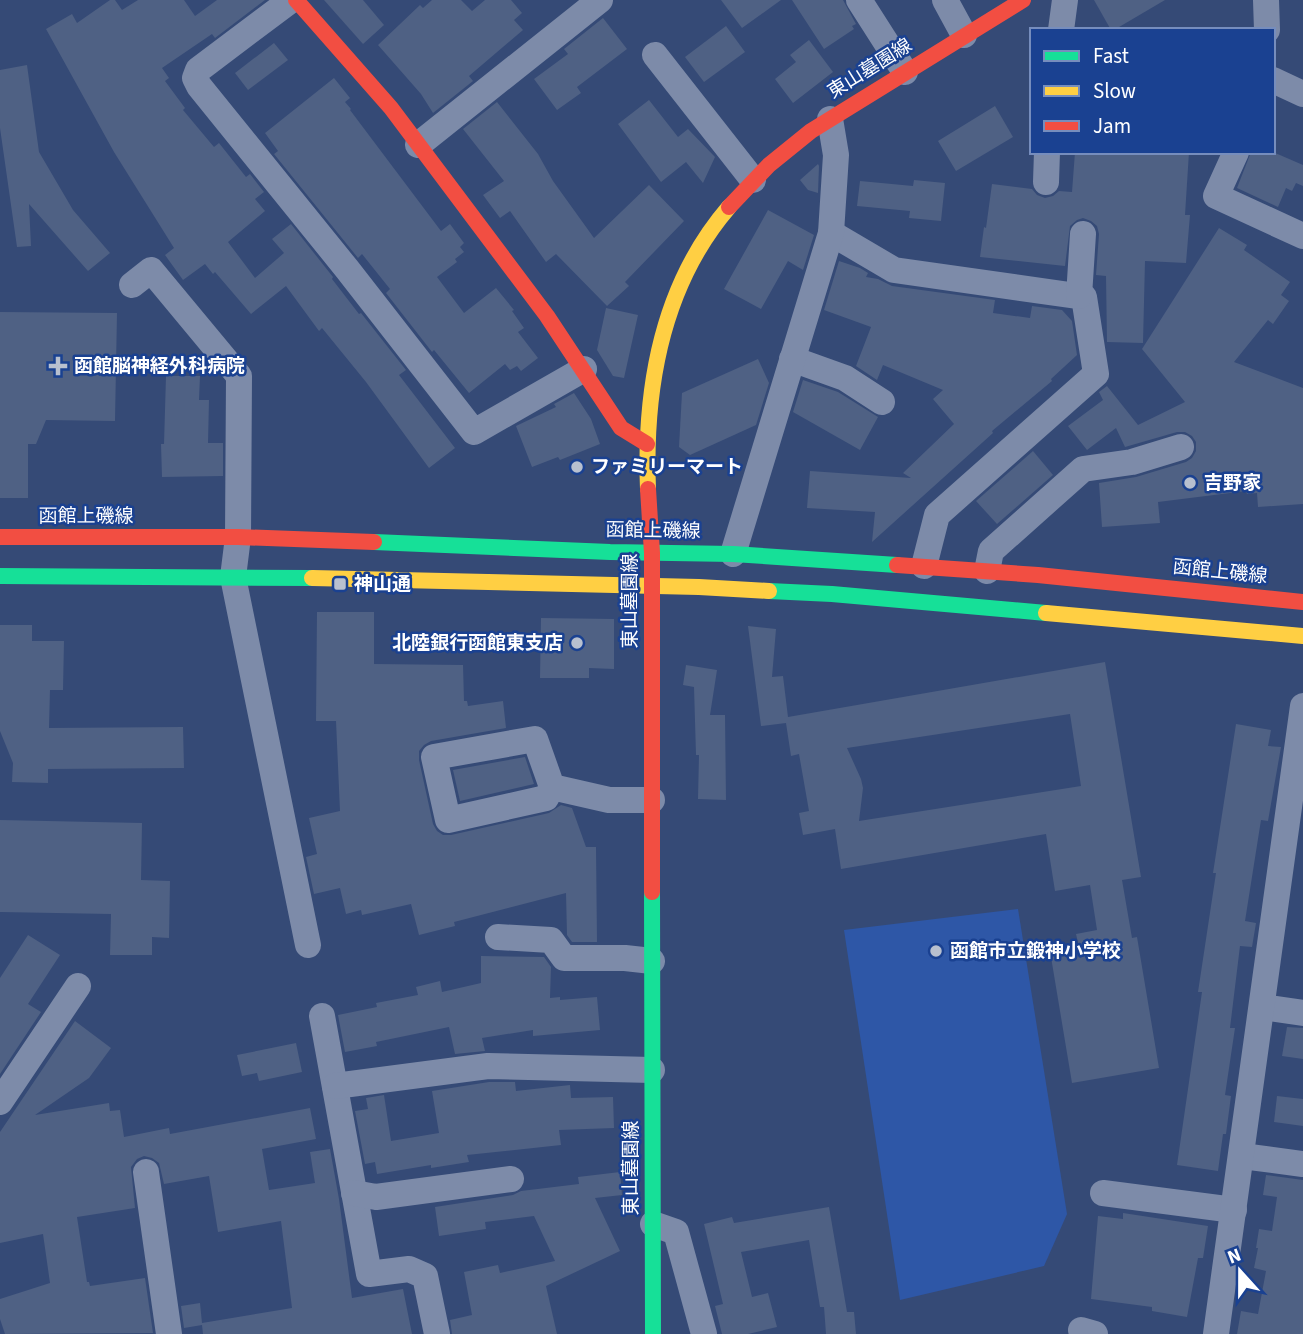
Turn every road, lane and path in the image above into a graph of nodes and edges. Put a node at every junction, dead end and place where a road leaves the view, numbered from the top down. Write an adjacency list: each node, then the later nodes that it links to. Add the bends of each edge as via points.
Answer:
1 (600, 0): 16 (street)
2 (859, 0): 12 (street)
3 (945, 0): 10 (street)
4 (1023, 0): 10 (main road, 東山墓園線)
5 (1065, 0): 8 (street)
6 (1266, 0): 9 (street)
7 (303, 3): 16 (main road); 27 (street, via 198,71 198,86 474,432)
8 (1061, 28)
9 (1267, 28)
10 (964, 35): 12 (main road, 東山墓園線)
11 (655, 55): 19 (street)
12 (905, 72): 15 (main road, 東山墓園線)
13 (1275, 81): 14 (street)
14 (1303, 94)
15 (830, 119): 19 (main road, 東山墓園線); 21 (street, via 836,155)
16 (418, 145): 27 (main road)
17 (1047, 154): 20 (street)
18 (1235, 154): 23 (street, via 1216,196)
19 (753, 180): 29 (main road, 東山墓園線, via 704,239 677,293 657,355)
20 (1046, 182)
21 (831, 233): 25 (street, via 894,270); 26 (street)
22 (1083, 234): 25 (street)
23 (1303, 236)
24 (132, 285): 32 (street, via 151,270 239,376)
25 (1079, 296): 35 (street, via 1084,297 1096,374 937,515)
26 (792, 359): 28 (street, via 845,378); 34 (street)
27 (584, 369): 29 (main road, via 621,428)
28 (882, 402)
29 (647, 444): 33 (main road, 東山墓園線)
30 (1181, 447): 36 (street, via 1132,463 1083,470 991,551)
31 (0, 537): 32 (main road, 函館上磯線)
32 (238, 537): 33 (main road, 函館上磯線); 38 (street)
33 (652, 553): 34 (main road, 函館上磯線); 39 (main road, 東山墓園線)
34 (733, 554): 35 (main road, 函館上磯線)
35 (924, 566): 36 (main road, 函館上磯線)
36 (986, 571): 40 (main road, 函館上磯線)
37 (0, 576): 38 (main road)
38 (233, 577): 39 (main road); 47 (street)
39 (651, 585): 41 (main road, via 832,594); 44 (main road, 東山墓園線)
40 (1303, 602)
41 (1303, 636)
42 (1303, 706): 45 (street)
43 (552, 787): 43 (street, via 546,798 448,820 434,757 535,739); 44 (street, via 609,800)
44 (652, 800): 48 (main road, 東山墓園線)
45 (1293, 855): 50 (street)
46 (498, 937): 48 (street, via 551,940 564,958)
47 (309, 946)
48 (652, 961): 53 (main road, 東山墓園線)
49 (78, 986): 55 (street)
50 (1262, 1007): 51 (street); 56 (street)
51 (1303, 1013)
52 (323, 1016): 54 (street)
53 (652, 1070): 54 (street, via 488,1066); 63 (main road, 東山墓園線)
54 (335, 1086): 60 (street)
55 (0, 1102)
56 (1242, 1156): 57 (street); 62 (street)
57 (1303, 1164)
58 (146, 1172): 64 (street)
59 (511, 1179): 60 (street, via 376,1197)
60 (354, 1193): 65 (street, via 369,1274 409,1269 425,1276)
61 (1103, 1193): 62 (street)
62 (1234, 1210): 68 (street)
63 (653, 1224): 66 (main road, 東山墓園線); 67 (street, via 676,1232)
64 (169, 1334)
65 (437, 1334)
66 (653, 1334)
67 (704, 1334)
68 (1216, 1334)

